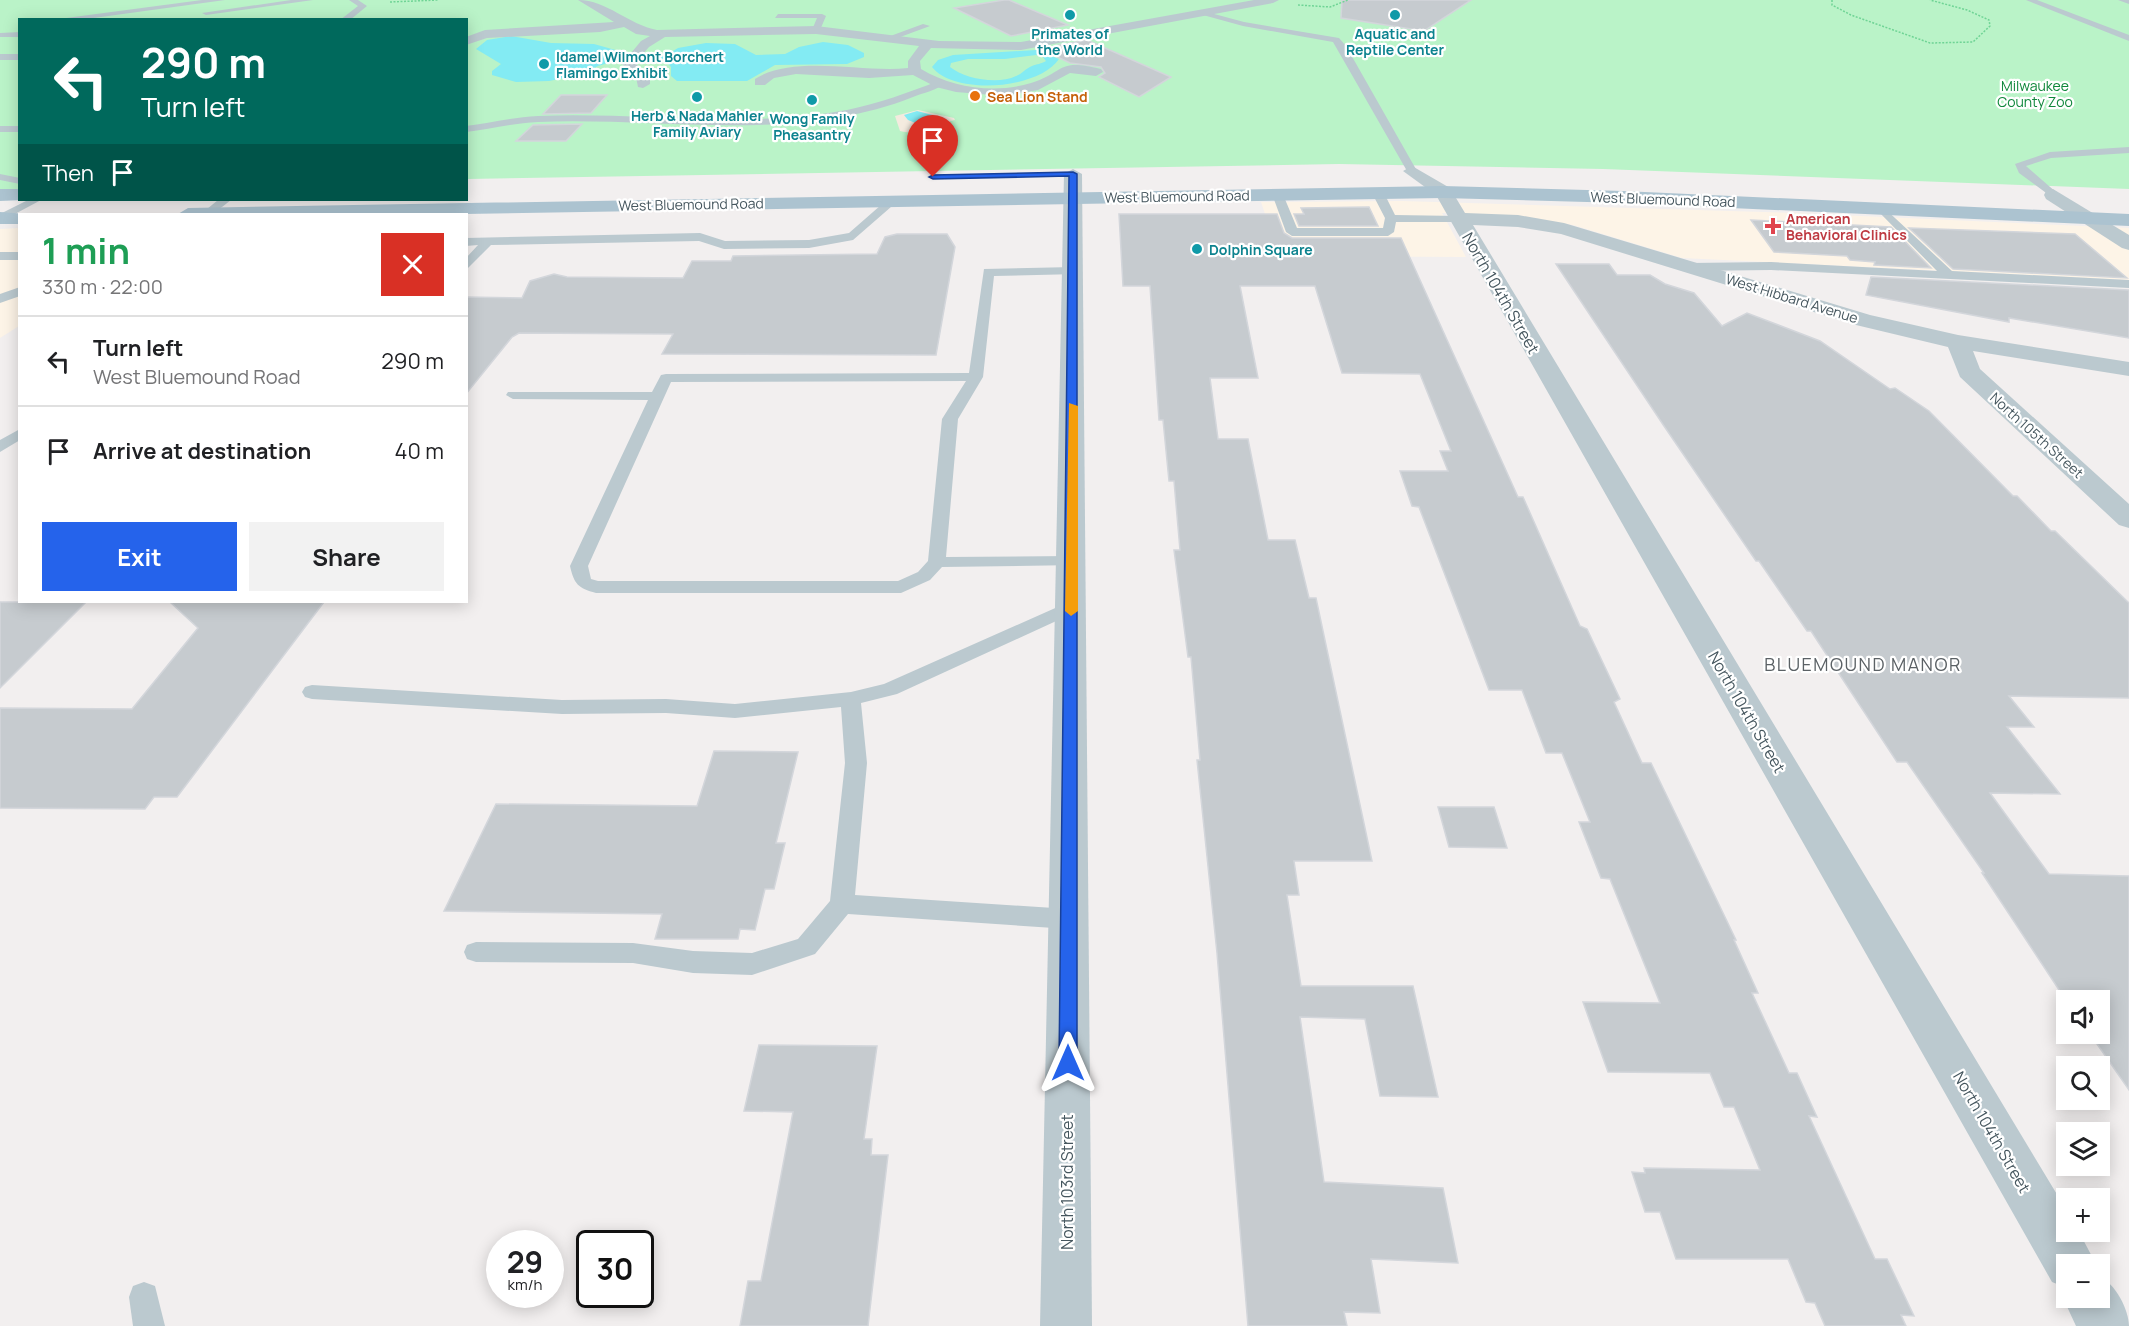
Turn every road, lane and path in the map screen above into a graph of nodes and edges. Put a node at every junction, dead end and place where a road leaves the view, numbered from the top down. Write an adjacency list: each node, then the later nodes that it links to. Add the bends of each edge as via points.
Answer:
1 (221, 0): 22 (lane)
2 (309, 0): 18 (lane)
3 (353, 0): 23 (lane, via 363,6)
4 (438, 0): 12 (path)
5 (605, 0): 13 (street)
6 (1272, 0): 7 (path, via 1321,7); 16 (street)
7 (1348, 0)
8 (1832, 0): 9 (path, via 1832,5 1846,14 1930,44 1973,42 1990,26 1989,20 1967,10)
9 (1930, 0)
10 (2030, 0): 27 (lane)
11 (2122, 0): 15 (lane)
12 (390, 2)
13 (587, 2): 24 (street)
14 (1189, 2): 16 (street)
15 (2129, 2)
16 (1246, 5): 19 (street)
17 (1175, 6): 21 (street)
18 (200, 13)
19 (1206, 13): 21 (street); 50 (lane, via 1243,24 1336,40 1342,45)
20 (778, 16): 29 (lane, via 822,16)
21 (1193, 16): 36 (street, via 1021,46)
22 (72, 18)
23 (347, 18)
24 (626, 23): 32 (street, via 640,31); 35 (street, via 485,34)
25 (12, 24): 30 (lane)
26 (926, 26): 33 (lane)
27 (2103, 26): 28 (lane); 34 (lane)
28 (2120, 26)
29 (816, 30): 32 (street, via 701,28); 33 (street)
30 (0, 34): 31 (lane)
31 (18, 34)
32 (661, 35): 43 (street, via 645,44 628,66 643,76)
33 (889, 38): 36 (street)
34 (2129, 38)
35 (468, 40)
36 (927, 44): 39 (street, via 914,61)
37 (0, 57): 38 (lane)
38 (18, 57)
39 (915, 71): 41 (street, via 794,71 773,74); 42 (street)
40 (1096, 72): 42 (street, via 1077,67 1062,69 1034,87 1010,91)
41 (760, 82)
42 (941, 83): 46 (lane, via 885,105 792,119 537,119)
43 (643, 84)
44 (0, 129): 45 (lane)
45 (18, 129)
46 (468, 129)
47 (2129, 150): 48 (lane)
48 (2094, 153): 49 (lane); 60 (lane, via 2042,156 2020,164 2023,171)
49 (2129, 156)
50 (1400, 171): 57 (street, North 104th Street)
51 (0, 177): 53 (lane)
52 (1073, 180): 56 (main road, West Bluemound Road); 62 (main road, West Bluemound Road); 79 (street, North 103rd Street)
53 (18, 181)
54 (1378, 193): 56 (main road, West Bluemound Road); 57 (main road, West Bluemound Road); 68 (lane)
55 (2020, 193): 60 (main road)
56 (1278, 194): 68 (lane, via 1292,232 1388,232)
57 (1450, 194): 65 (main road, West Bluemound Road); 68 (lane); 78 (street, West Hibbard Avenue, via 1518,220 1564,229); 100 (street, North 104th Street)
58 (0, 195): 59 (main road)
59 (18, 195)
60 (2053, 195): 61 (main road); 69 (street)
61 (2092, 196)
62 (893, 200): 67 (main road, West Bluemound Road); 73 (lane, via 853,236 809,244 724,245 700,237)
63 (33, 201): 70 (lane)
64 (224, 201): 66 (lane)
65 (1881, 208): 69 (main road, West Bluemound Road); 80 (lane)
66 (207, 213)
67 (255, 213)
68 (1391, 218)
69 (2088, 218): 71 (main road, West Bluemound Road); 74 (street)
70 (5, 219)
71 (2129, 220)
72 (468, 242): 73 (lane)
73 (487, 242): 77 (lane)
74 (2129, 244)
75 (0, 256): 76 (lane)
76 (18, 256)
77 (468, 264)
78 (1690, 267): 80 (lane, via 1771,266); 84 (street, West Hibbard Avenue, via 1864,320)
79 (1074, 271): 86 (lane, via 988,272); 92 (street, North 103rd Street)
80 (1949, 275): 81 (lane)
81 (2129, 284)
82 (18, 292): 83 (lane)
83 (0, 299)
84 (1958, 342): 85 (street, West Hibbard Avenue); 91 (street, North 105th Street, via 1970,372)
85 (2129, 369)
86 (976, 377): 88 (lane, via 666,378); 93 (lane, via 950,419)
87 (513, 395): 88 (lane)
88 (658, 396): 93 (lane, via 579,566 583,582 596,587 901,587 924,576)
89 (18, 434): 90 (lane)
90 (0, 447)
91 (2129, 519)
92 (1072, 561): 93 (lane); 94 (street, North 103rd Street)
93 (937, 562)
94 (1071, 607): 96 (lane, via 890,689); 98 (street, North 103rd Street)
95 (312, 692): 96 (lane, via 562,707 666,706 735,711)
96 (851, 699): 97 (lane, via 856,763)
97 (842, 904): 98 (lane); 99 (lane, via 806,946 752,964 693,962 633,952)
98 (1069, 919): 102 (street, North 103rd Street)
99 (476, 952)
100 (2064, 1254)
101 (2095, 1308): 103 (street)
102 (1066, 1326)
103 (2106, 1326)

